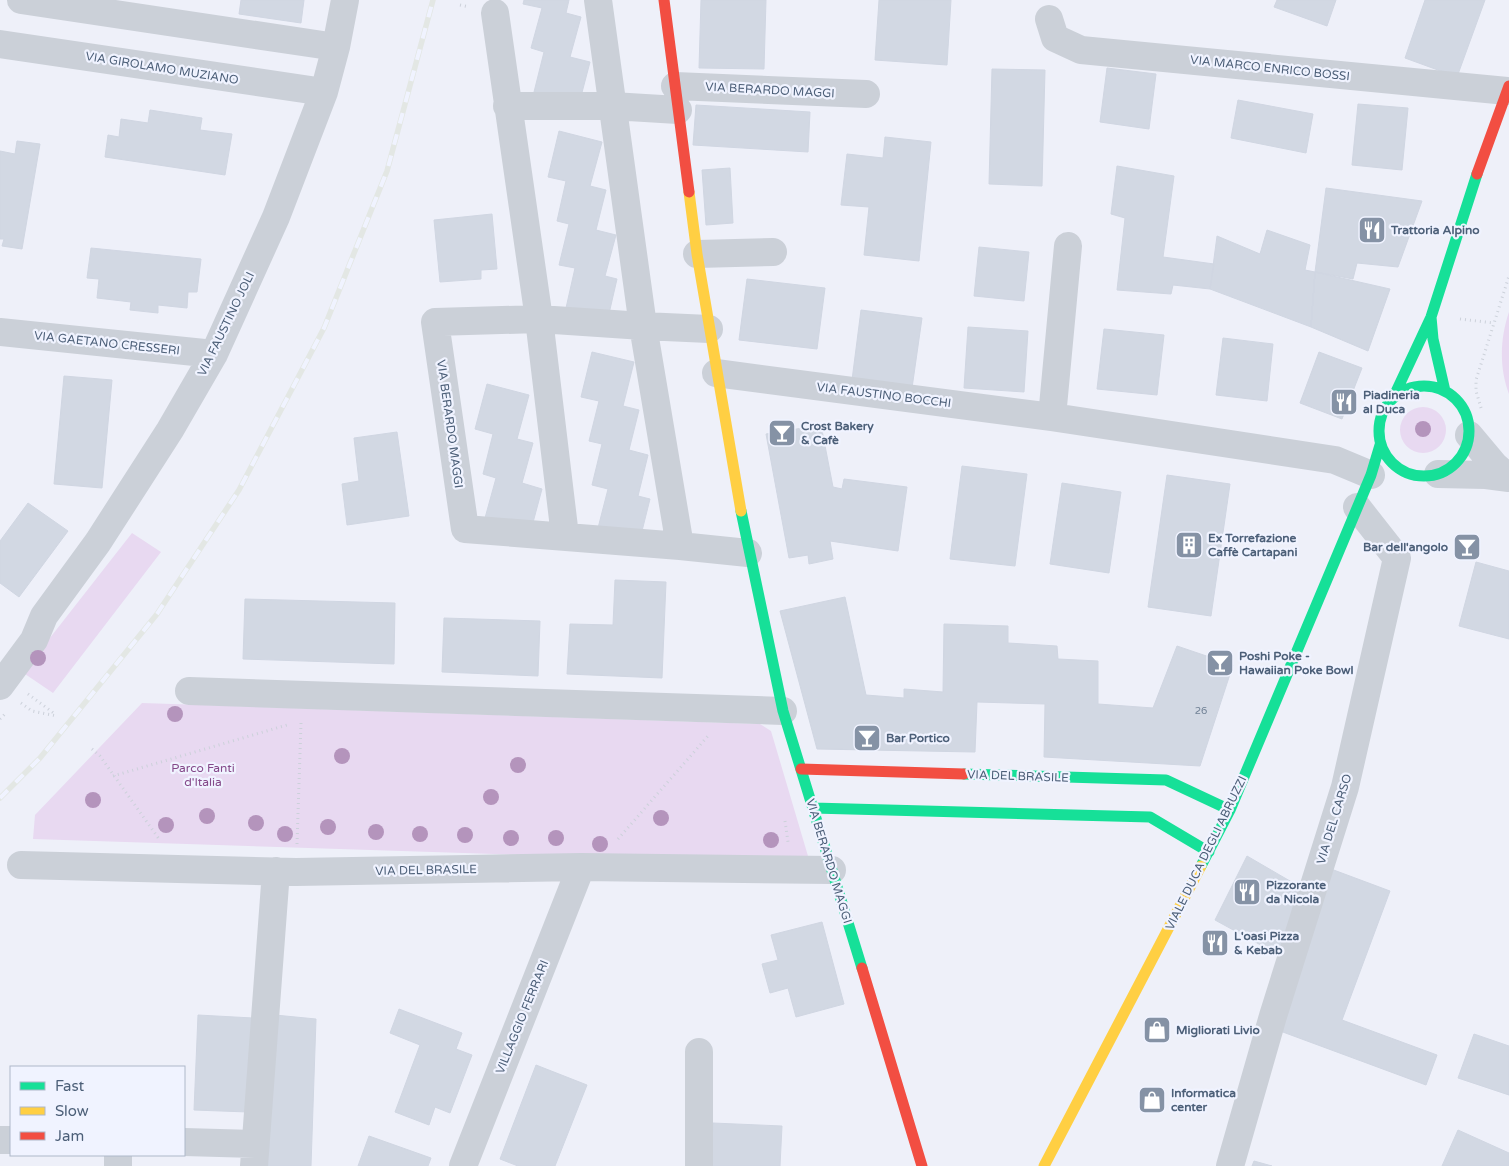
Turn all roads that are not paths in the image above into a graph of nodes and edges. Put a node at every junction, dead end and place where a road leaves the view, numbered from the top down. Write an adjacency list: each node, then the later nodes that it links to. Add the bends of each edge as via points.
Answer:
1 (21, 0): 5 (street)
2 (345, 0): 9 (street, VIA FAUSTINO JOLI)
3 (598, 0): 15 (street)
4 (664, 0): 13 (street, VIA BERARDO MAGGI)
5 (110, 7): 9 (street)
6 (495, 13): 14 (street)
7 (1049, 20): 10 (street, VIA MARCO ENRICO BOSSI, via 1055,38 1081,50)
8 (0, 44): 11 (street, VIA GIROLAMO MUZIANO)
9 (336, 47): 11 (street, VIA FAUSTINO JOLI)
10 (1508, 89): 19 (street)
11 (324, 92): 24 (street, VIA FAUSTINO JOLI, via 276,216)
12 (866, 94): 13 (street, VIA BERARDO MAGGI)
13 (677, 98): 15 (street, VIA BERARDO MAGGI); 18 (street, VIA BERARDO MAGGI)
14 (507, 106): 15 (street, VIA BERARDO MAGGI); 20 (street)
15 (612, 106): 21 (street)
16 (1068, 246): 28 (street)
17 (773, 252): 18 (street)
18 (697, 254): 22 (street, VIA BERARDO MAGGI)
19 (1431, 316): 26 (street); 27 (street)
20 (539, 319): 21 (street, VIA BERARDO MAGGI); 36 (street); 36 (street, VIA BERARDO MAGGI, via 435,322 465,529)
21 (643, 326): 22 (street, VIA BERARDO MAGGI); 37 (street)
22 (709, 329): 25 (street, VIA BERARDO MAGGI)
23 (0, 332): 24 (street, VIA GAETANO CRESSERI)
24 (214, 354): 39 (street, VIA FAUSTINO JOLI, via 98,542 44,616 21,633)
25 (716, 373): 28 (street, VIA FAUSTINO BOCCHI); 38 (street, VIA BERARDO MAGGI)
26 (1445, 390): 27 (street, via 1419,386); 29 (street, via 1463,409)
27 (1394, 396): 30 (street, via 1380,418)
28 (1052, 416): 33 (street, VIA FAUSTINO BOCCHI, via 1335,460)
29 (1469, 435): 32 (street, via 1459,459); 34 (street, via 1494,466)
30 (1380, 445): 31 (street, via 1389,460); 33 (street, VIALE DUCA DEGLI ABRUZZI)
31 (1403, 471): 32 (street, via 1426,476); 33 (street)
32 (1438, 474): 34 (street)
33 (1371, 475): 35 (street, VIALE DUCA DEGLI ABRUZZI)
34 (1509, 478)
35 (1357, 507): 44 (street, VIALE DUCA DEGLI ABRUZZI); 57 (street, VIA DEL CARSO, via 1397,558 1345,787 1272,1016)
36 (565, 536): 37 (street, VIA BERARDO MAGGI)
37 (680, 546): 38 (street, VIA BERARDO MAGGI)
38 (748, 554): 41 (street, VIA BERARDO MAGGI)
39 (7, 686)
40 (189, 691): 41 (street)
41 (783, 711): 42 (street, VIA BERARDO MAGGI)
42 (801, 769): 43 (street, VIA BERARDO MAGGI); 44 (street, VIA DEL BRASILE, via 1166,780)
43 (813, 808): 45 (street, via 1150,817); 48 (street, VIA BERARDO MAGGI)
44 (1230, 810): 45 (street, VIALE DUCA DEGLI ABRUZZI)
45 (1209, 852): 56 (street, VIALE DUCA DEGLI ABRUZZI)
46 (21, 866): 49 (street, VIA DEL BRASILE)
47 (580, 867): 48 (street, VIA DEL BRASILE); 49 (street, VIA DEL BRASILE); 53 (street, VILLAGGIO FERRARI)
48 (832, 870): 55 (street, VIA BERARDO MAGGI)
49 (276, 871): 52 (street)
50 (699, 1052): 54 (street)
51 (185, 1142): 52 (street)
52 (254, 1155)
53 (463, 1166)
54 (699, 1166)
55 (922, 1166)
56 (1044, 1166)
57 (1230, 1166)

